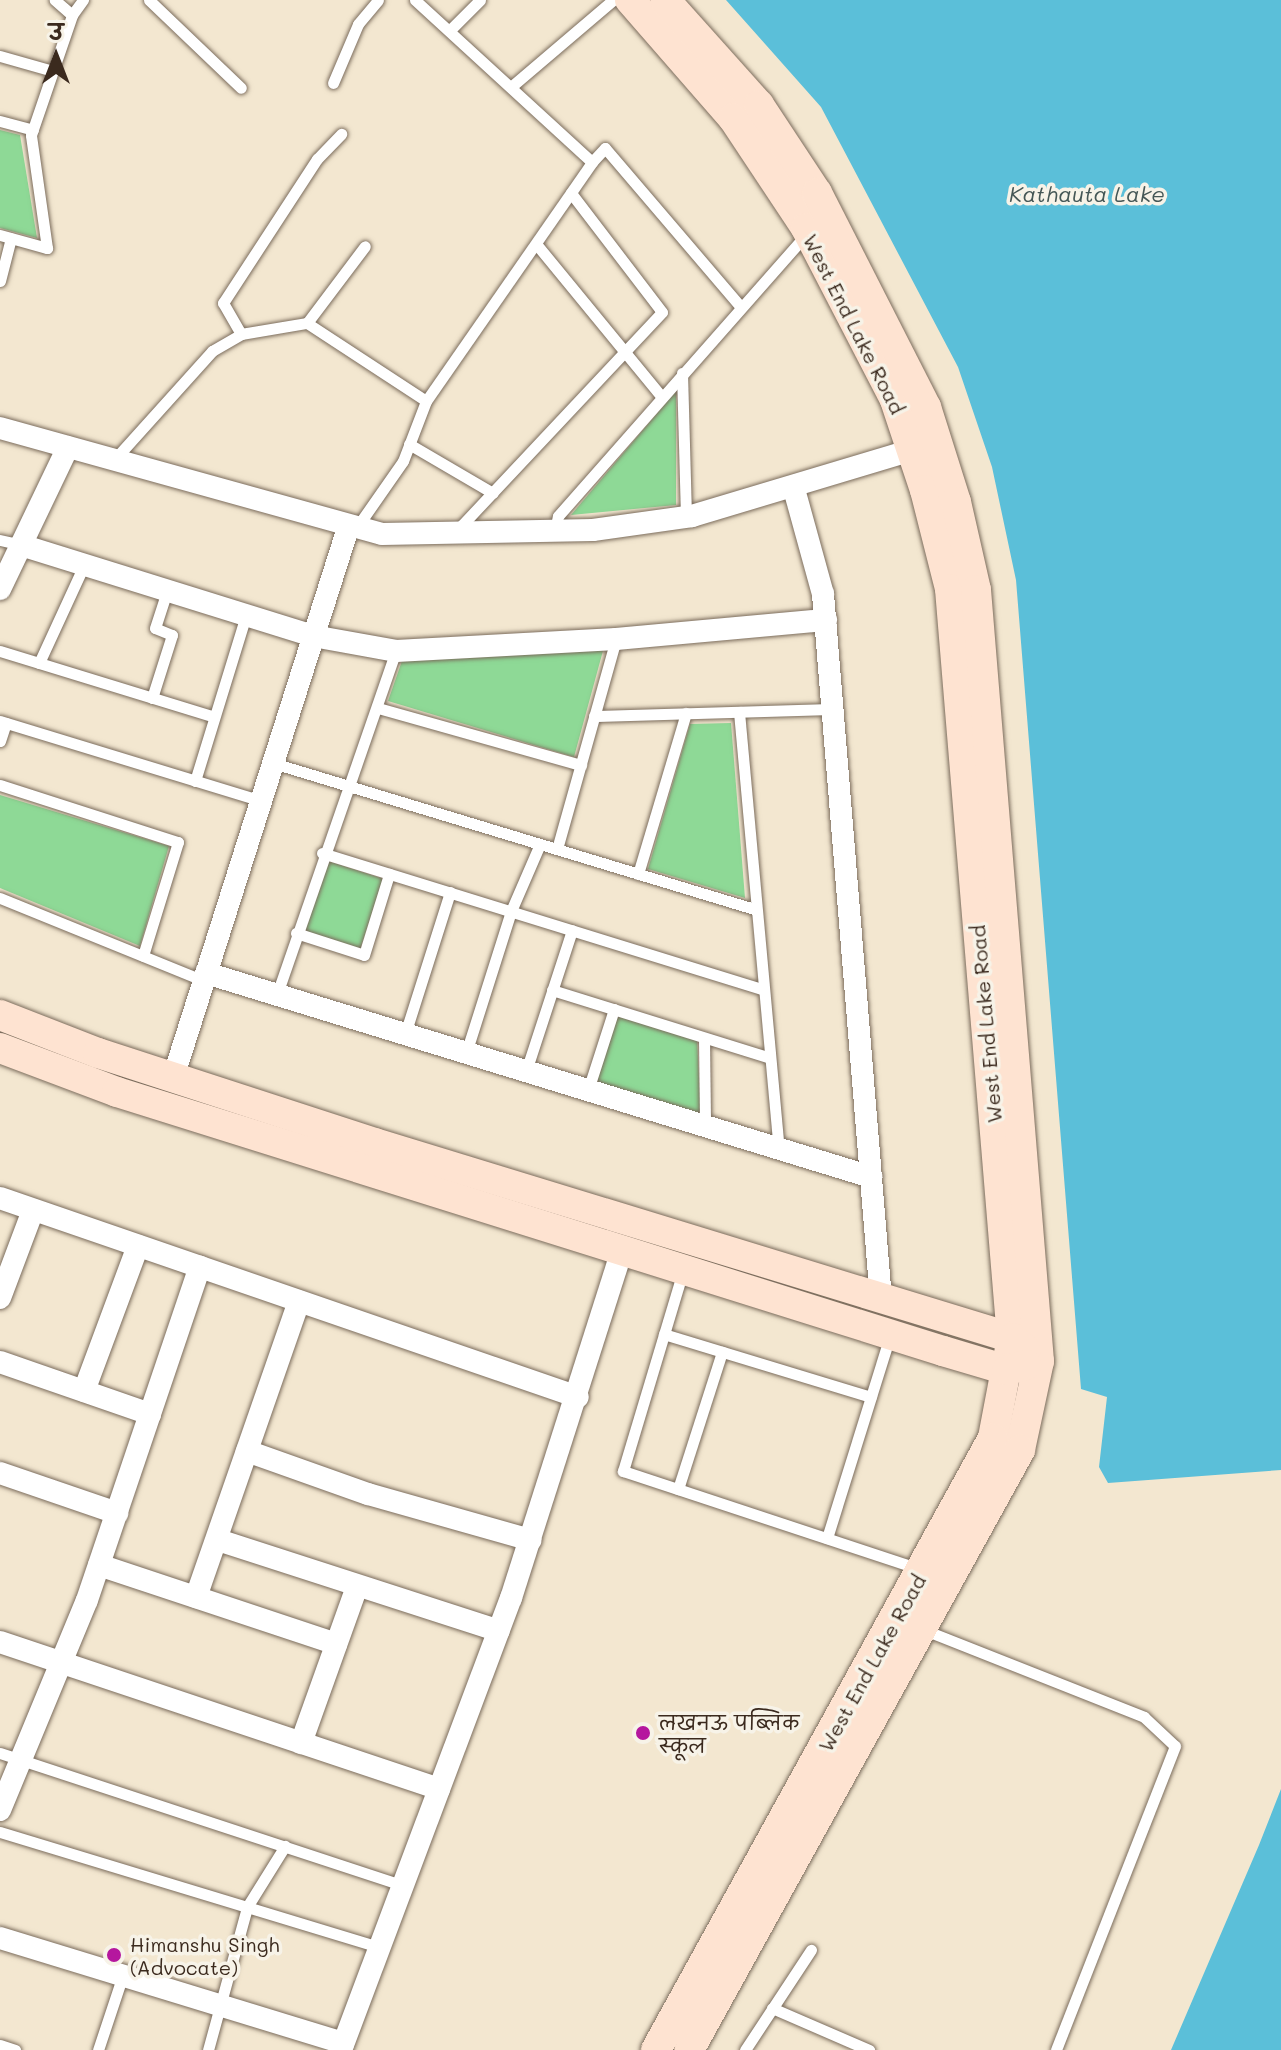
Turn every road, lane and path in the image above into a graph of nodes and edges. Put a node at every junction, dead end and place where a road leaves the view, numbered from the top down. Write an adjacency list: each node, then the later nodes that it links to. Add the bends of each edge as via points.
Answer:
1 (55, 0): 10 (lane)
2 (83, 0): 10 (lane)
3 (149, 0): 16 (lane)
4 (378, 0): 14 (lane, via 358,24)
5 (415, 0): 11 (lane)
6 (613, 0): 15 (lane)
7 (630, 0): 22 (street, West End Lake Road, via 733,118)
8 (665, 0): 36 (street, West End Lake Road, via 759,105 817,193 926,407)
9 (476, 1): 11 (lane)
10 (72, 15): 13 (lane)
11 (451, 29): 15 (lane)
12 (0, 56): 13 (lane)
13 (53, 71): 18 (lane)
14 (333, 83)
15 (512, 86): 20 (lane)
16 (241, 88)
17 (0, 121): 18 (lane)
18 (33, 130): 23 (lane, via 47,248)
19 (341, 134): 29 (lane, via 317,159 223,303)
20 (592, 162): 21 (lane); 27 (lane, via 605,148)
21 (571, 193): 24 (lane); 30 (lane, via 662,312)
22 (808, 233): 27 (lane); 36 (street, West End Lake Road, via 895,400)
23 (6, 237): 26 (lane)
24 (537, 245): 30 (lane); 33 (lane)
25 (365, 246): 28 (lane)
26 (0, 281)
27 (740, 306): 31 (lane)
28 (307, 323): 29 (lane); 33 (lane)
29 (241, 334): 38 (lane, via 212,351)
30 (626, 350): 32 (lane); 40 (lane)
31 (682, 373): 32 (lane); 41 (lane)
32 (662, 397): 43 (lane, via 558,516)
33 (426, 401): 35 (lane)
34 (0, 428): 37 (street)
35 (409, 444): 40 (lane); 42 (lane)
36 (925, 446): 39 (street); 112 (street, West End Lake Road, via 950,589); 114 (street, West End Lake Road, via 976,590)
37 (68, 447): 38 (street); 45 (street)
38 (114, 460): 42 (street)
39 (794, 489): 41 (street); 51 (street)
40 (493, 493): 44 (lane, via 462,525)
41 (686, 517): 43 (street)
42 (353, 526): 44 (street, via 382,534); 52 (street)
43 (555, 531): 44 (street)
44 (463, 533)
45 (10, 543): 46 (street); 47 (lane); 48 (street)
46 (84, 565): 49 (street); 56 (lane)
47 (0, 566)
48 (0, 589)
49 (167, 591): 50 (street); 57 (lane, via 155,628 172,635)
50 (246, 615): 52 (street); 63 (lane)
51 (826, 620): 53 (street); 59 (street)
52 (313, 636): 55 (street); 66 (street)
53 (616, 639): 55 (street); 62 (lane)
54 (0, 651): 56 (lane)
55 (396, 651): 58 (lane)
56 (39, 663): 57 (lane)
57 (152, 698): 63 (lane)
58 (378, 708): 67 (lane); 70 (lane)
59 (834, 709): 60 (lane); 100 (street)
60 (739, 712): 61 (lane); 79 (lane)
61 (686, 713): 62 (lane); 76 (lane)
62 (594, 716): 67 (lane)
63 (214, 717): 68 (lane)
64 (3, 722): 65 (lane); 68 (lane)
65 (0, 741)
66 (273, 763): 70 (lane); 71 (street)
67 (581, 765): 73 (lane)
68 (195, 781): 71 (lane)
69 (0, 785): 83 (lane, via 178,842)
70 (352, 787): 72 (lane); 74 (lane)
71 (261, 801): 84 (street)
72 (540, 844): 73 (lane); 80 (lane)
73 (557, 849): 76 (lane)
74 (322, 853): 75 (lane); 82 (lane)
75 (389, 874): 77 (lane); 82 (lane, via 364,955)
76 (638, 874): 79 (lane)
77 (450, 892): 80 (lane); 90 (lane)
78 (0, 898): 83 (lane)
79 (754, 909): 85 (lane)
80 (511, 911): 81 (lane); 93 (lane)
81 (572, 930): 85 (lane); 86 (lane)
82 (296, 933): 87 (lane)
83 (143, 956): 84 (lane)
84 (205, 977): 87 (street); 96 (street)
85 (762, 989): 94 (lane)
86 (552, 990): 88 (lane); 95 (lane)
87 (277, 994): 90 (street)
88 (614, 1009): 91 (lane); 97 (lane)
89 (0, 1015): 96 (street)
90 (405, 1034): 93 (street)
91 (704, 1038): 94 (lane); 98 (lane)
92 (0, 1048): 104 (street, via 117,1092)
93 (466, 1053): 95 (street)
94 (770, 1058): 99 (lane)
95 (526, 1071): 97 (street)
96 (173, 1078): 108 (street)
97 (588, 1090): 98 (street)
98 (705, 1126): 99 (street)
99 (779, 1149): 100 (street)
100 (871, 1177): 108 (street)
101 (0, 1198): 102 (street)
102 (33, 1210): 103 (street); 107 (street)
103 (138, 1246): 105 (street); 117 (street)
104 (622, 1251): 106 (street); 118 (street)
105 (200, 1267): 109 (street); 120 (street)
106 (683, 1270): 110 (lane); 111 (street)
107 (0, 1298)
108 (881, 1299): 112 (street)
109 (299, 1301): 118 (street); 121 (street)
110 (664, 1334): 113 (lane); 123 (lane, via 623,1471)
111 (890, 1335): 116 (street); 119 (lane)
112 (1012, 1338): 114 (street); 116 (street, West End Lake Road)
113 (722, 1352): 119 (lane); 123 (lane)
114 (1039, 1361): 116 (street); 132 (street, West End Lake Road, via 1020,1450)
115 (0, 1362): 117 (street)
116 (1007, 1370): 129 (street, West End Lake Road, via 993,1438)
117 (84, 1391): 120 (street)
118 (578, 1397): 127 (street)
119 (871, 1397): 125 (lane)
120 (150, 1414): 124 (street)
121 (247, 1451): 126 (street); 127 (street, via 368,1494)
122 (0, 1473): 124 (street)
123 (678, 1489): 125 (lane)
124 (117, 1513): 128 (street)
125 (827, 1538): 129 (lane)
126 (218, 1540): 130 (street); 131 (street)
127 (531, 1540): 133 (street)
128 (99, 1565): 131 (street); 136 (street)
129 (924, 1570): 132 (street, West End Lake Road)
130 (357, 1587): 133 (street); 135 (street)
131 (196, 1597): 135 (street)
132 (911, 1623): 156 (street, West End Lake Road); 157 (street, West End Lake Road); 160 (lane, via 1144,1717 1175,1746)
133 (499, 1631): 139 (street)
134 (0, 1642): 136 (street)
135 (336, 1644): 137 (street)
136 (62, 1662): 137 (street); 138 (street)
137 (301, 1743): 139 (street)
138 (11, 1756): 140 (street); 142 (lane)
139 (439, 1789): 143 (street)
140 (0, 1810)
141 (0, 1832): 144 (lane)
142 (285, 1846): 143 (lane); 144 (lane)
143 (402, 1885): 146 (street)
144 (247, 1907): 146 (lane); 149 (lane)
145 (0, 1938): 148 (street)
146 (378, 1947): 152 (street)
147 (811, 1950): 150 (lane)
148 (123, 1975): 149 (street); 154 (lane)
149 (222, 2006): 152 (street); 155 (lane)
150 (772, 2008): 158 (lane); 159 (lane)
151 (0, 2045): 153 (lane)
152 (342, 2047)
153 (15, 2050)
154 (98, 2050)
155 (208, 2050)
156 (656, 2050)
157 (689, 2050)
158 (745, 2050)
159 (869, 2050)
160 (1056, 2050)

